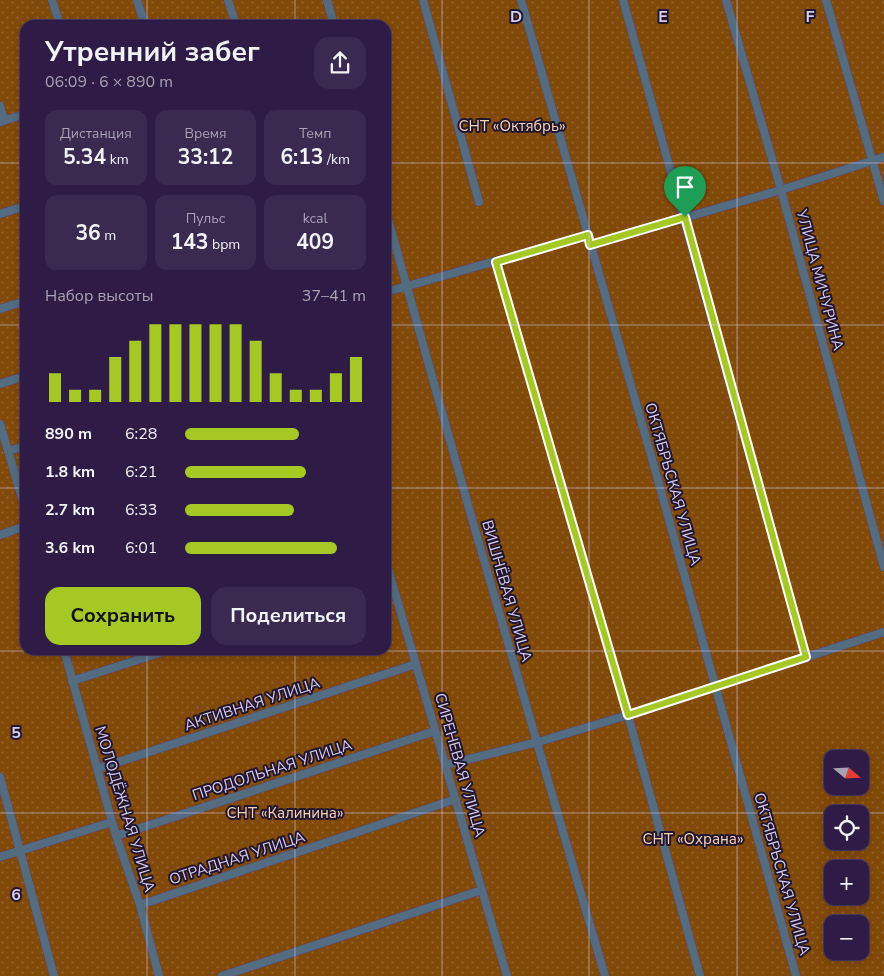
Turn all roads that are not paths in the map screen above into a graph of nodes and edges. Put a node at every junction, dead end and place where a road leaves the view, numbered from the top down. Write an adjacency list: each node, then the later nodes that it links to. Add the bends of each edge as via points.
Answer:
1 (52, 0): 10 (street)
2 (137, 0): 11 (street)
3 (228, 0): 12 (street)
4 (328, 0): 13 (street)
5 (423, 0): 21 (street)
6 (521, 0): 26 (street, ОКТЯБРЬСКАЯ УЛИЦА)
7 (623, 0): 24 (street)
8 (726, 0): 19 (street, УЛИЦА МИЧУРИНА)
9 (826, 0): 18 (street)
10 (58, 20)
11 (143, 20)
12 (234, 20)
13 (333, 20)
14 (0, 106): 16 (street)
15 (20, 116): 16 (street)
16 (2, 121)
17 (884, 157): 18 (street)
18 (873, 161): 19 (street); 20 (street)
19 (781, 190): 24 (street); 41 (street, УЛИЦА МИЧУРИНА)
20 (884, 201)
21 (479, 202)
22 (20, 208): 23 (street)
23 (0, 214)
24 (685, 217): 27 (street); 46 (street)
25 (391, 230): 29 (street, ВИШНЁВАЯ УЛИЦА)
26 (588, 235): 27 (street, ОКТЯБРЬСКАЯ УЛИЦА); 28 (street)
27 (590, 245): 49 (street, ОКТЯБРЬСКАЯ УЛИЦА)
28 (496, 262): 29 (street); 50 (street)
29 (407, 287): 30 (street); 52 (street, ВИШНЁВАЯ УЛИЦА)
30 (391, 291)
31 (20, 303): 32 (street)
32 (0, 309)
33 (20, 378): 34 (street)
34 (0, 384)
35 (0, 424): 37 (street)
36 (20, 447): 37 (street)
37 (8, 451): 38 (street)
38 (20, 491)
39 (20, 528): 40 (street)
40 (0, 535)
41 (884, 567)
42 (391, 586): 47 (street, СИРЕНЕВАЯ УЛИЦА)
43 (884, 632): 46 (street)
44 (65, 655): 48 (street, МОЛОДЁЖНАЯ УЛИЦА)
45 (153, 655): 48 (street)
46 (806, 657): 49 (street)
47 (416, 664): 51 (street, СИРЕНЕВАЯ УЛИЦА); 54 (street, АКТИВНАЯ УЛИЦА)
48 (72, 681): 54 (street, МОЛОДЁЖНАЯ УЛИЦА)
49 (714, 687): 50 (street); 69 (street, ОКТЯБРЬСКАЯ УЛИЦА)
50 (628, 715): 52 (street); 68 (street)
51 (435, 730): 53 (street, СИРЕНЕВАЯ УЛИЦА); 58 (street, ПРОДОЛЬНАЯ УЛИЦА)
52 (538, 742): 53 (street); 67 (street, ВИШНЁВАЯ УЛИЦА)
53 (445, 765): 56 (street, СИРЕНЕВАЯ УЛИЦА)
54 (97, 769): 57 (street, МОЛОДЁЖНАЯ УЛИЦА)
55 (0, 777): 59 (street)
56 (456, 799): 61 (street, СИРЕНЕВАЯ УЛИЦА); 62 (street, ОТРАДНАЯ УЛИЦА)
57 (112, 822): 58 (street, МОЛОДЁЖНАЯ УЛИЦА); 59 (street)
58 (116, 836): 62 (street, МОЛОДЁЖНАЯ УЛИЦА)
59 (21, 851): 60 (street); 63 (street)
60 (0, 857)
61 (482, 890): 65 (street); 66 (street, СИРЕНЕВАЯ УЛИЦА)
62 (140, 905): 64 (street, МОЛОДЁЖНАЯ УЛИЦА)
63 (54, 976)
64 (159, 976)
65 (222, 976)
66 (508, 976)
67 (605, 976)
68 (700, 976)
69 (796, 976)

